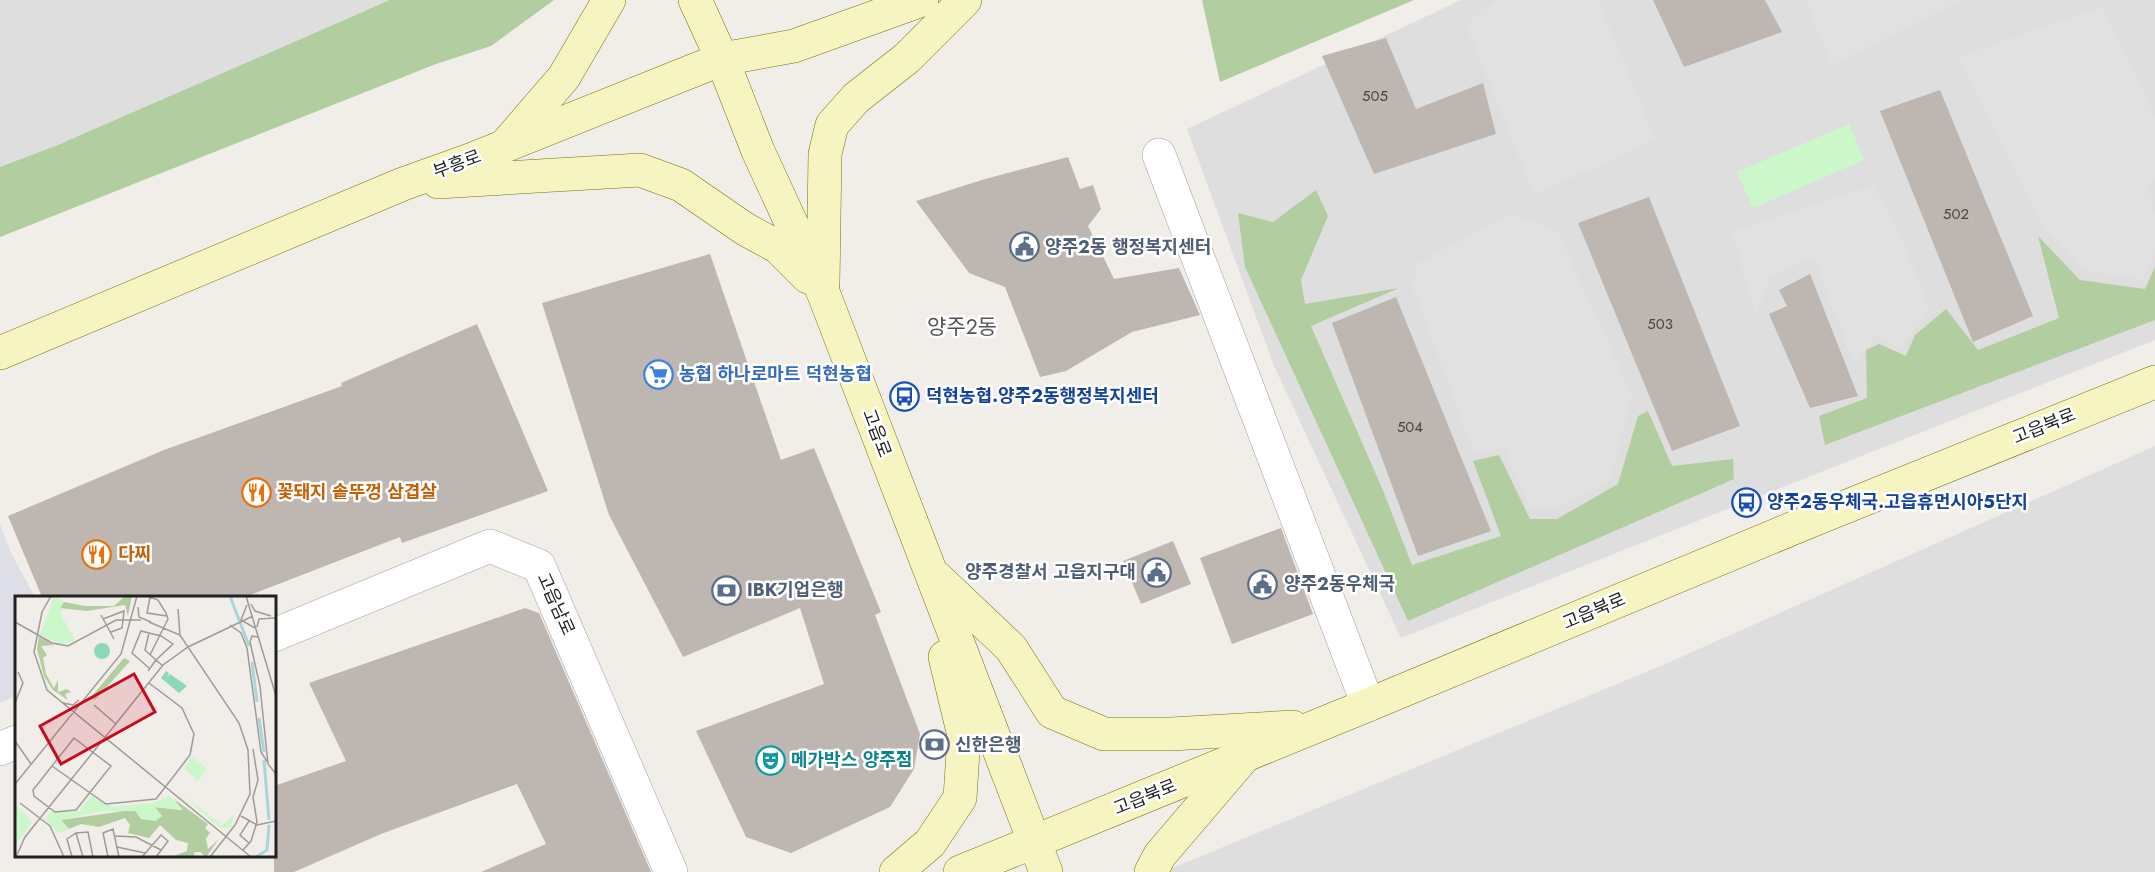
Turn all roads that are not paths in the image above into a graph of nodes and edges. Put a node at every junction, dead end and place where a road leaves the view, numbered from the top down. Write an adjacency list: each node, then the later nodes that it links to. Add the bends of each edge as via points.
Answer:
1 (609, 0): 6 (street, via 564,76)
2 (695, 0): 5 (street, 고읍로)
3 (922, 0): 5 (street, 부흥로, via 794,46)
4 (965, 0): 9 (street, via 907,57 856,98 832,125 825,154)
5 (723, 59): 6 (street, 부흥로); 9 (street, 고읍로, via 758,151)
6 (505, 146): 8 (street, 부흥로)
7 (1159, 155): 15 (street)
8 (403, 184): 9 (street, via 639,170 681,185 778,247); 10 (street, 부흥로)
9 (823, 292): 12 (street, 고읍로)
10 (0, 353)
11 (2155, 382): 15 (street, 고읍북로)
12 (916, 533): 13 (street, 고읍로); 22 (street, via 964,736 960,798 930,843)
13 (931, 572): 16 (street, via 1011,648 1052,712 1104,734); 20 (street, 고읍로)
14 (276, 634): 21 (street, 고읍남로, via 490,546 539,566)
15 (1368, 705): 16 (street, 고읍북로)
16 (1319, 725): 19 (street, 고읍북로)
17 (15, 742): 18 (street)
18 (0, 749)
19 (1245, 756): 20 (street, 고읍북로); 25 (street, via 1160,855)
20 (1034, 842): 23 (street); 24 (street, 고읍로)
21 (671, 872)
22 (896, 872)
23 (960, 872)
24 (1046, 872)
25 (1151, 872)

